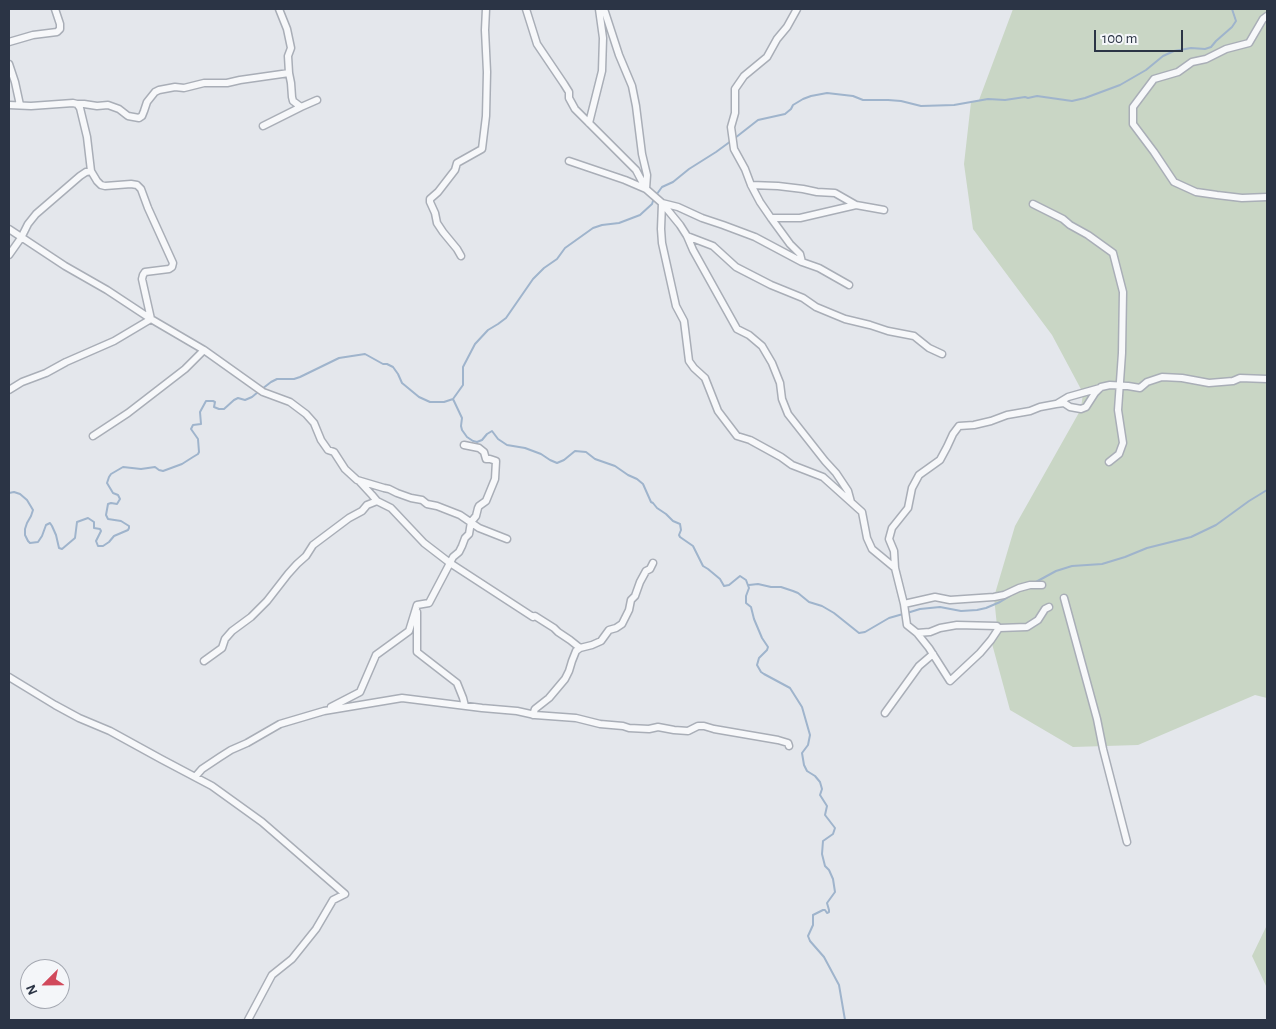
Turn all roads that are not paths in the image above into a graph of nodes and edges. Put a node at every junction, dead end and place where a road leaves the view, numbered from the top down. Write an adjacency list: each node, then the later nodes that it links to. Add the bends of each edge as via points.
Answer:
1 (55, 9): 9 (street, via 60,24 57,32)
2 (279, 9): 11 (street, via 291,48)
3 (486, 9): 33 (street, via 486,116 482,148 457,163 453,173 430,199 438,223)
4 (526, 9): 17 (street, via 537,44 569,92 575,110)
5 (599, 9): 17 (street, via 603,38 602,71)
6 (604, 9): 22 (street, via 632,86 647,175)
7 (796, 9): 21 (street, via 767,57 744,76 735,89 734,150)
8 (1267, 16): 23 (street, via 1249,43 1226,49 1192,62 1178,72 1154,79 1133,107 1133,124 1174,182 1196,192 1242,198)
9 (9, 42)
10 (9, 64): 15 (street)
11 (289, 73): 13 (street, via 159,90 147,102 139,118 108,105); 16 (street, via 293,100)
12 (316, 100): 16 (street)
13 (77, 104): 15 (street); 20 (street, via 87,137)
14 (9, 105): 15 (street)
15 (20, 105)
16 (301, 107): 18 (street)
17 (589, 123): 22 (street, via 636,170)
18 (263, 126)
19 (569, 161): 22 (street)
20 (91, 171): 31 (street, via 80,176 36,214); 36 (street, via 101,185 131,184 140,189 172,263 169,269 143,275)
21 (751, 185): 26 (street, via 834,193); 28 (street)
22 (646, 190): 24 (street)
23 (1267, 197)
24 (662, 203): 30 (street); 34 (street, via 755,237); 49 (street, via 662,243 676,306 684,321 689,361 705,378 718,412 737,436 750,440 792,465 823,477)
25 (1033, 204): 40 (street, via 1063,219 1113,253 1122,292)
26 (856, 205): 27 (street); 28 (street, via 800,218)
27 (884, 210)
28 (771, 218): 34 (street, via 800,254)
29 (9, 229): 31 (street)
30 (687, 236): 38 (street, via 713,246 736,267 816,307 845,319 914,336); 49 (street, via 737,329 762,346 772,363 788,414 836,473 848,491)
31 (21, 238): 32 (street); 36 (street)
32 (9, 255)
33 (461, 256)
34 (802, 262): 35 (street)
35 (849, 285)
36 (151, 319): 37 (street); 42 (street, via 114,342)
37 (204, 350): 44 (street, via 185,369); 47 (street, via 262,392 290,402 306,414 328,450 334,452 345,469)
38 (942, 354)
39 (1267, 380): 40 (street, via 1240,378 1209,383 1162,377 1140,388)
40 (1120, 386): 41 (street); 46 (street, via 1118,410 1123,444 1119,454)
41 (1101, 388): 43 (street, via 1068,397); 43 (street, via 1081,409)
42 (9, 390)
43 (1056, 404): 54 (street, via 1007,414 974,426 959,426 940,460 919,475 912,488 908,508 892,528 889,539)
44 (93, 436)
45 (464, 445): 50 (street, via 479,448 486,459 496,461 496,479 489,497 479,506)
46 (1109, 462)
47 (358, 480): 48 (street); 50 (street, via 422,500)
48 (377, 501): 52 (street, via 390,508 424,543); 64 (street, via 314,545 267,601 224,639 222,648)
49 (851, 503): 54 (street, via 862,512 872,549)
50 (471, 522): 51 (street); 52 (street, via 469,534)
51 (507, 539)
52 (450, 563): 58 (street, via 429,603); 62 (street, via 554,628)
53 (653, 563): 62 (street, via 640,582 622,624 609,630 601,641)
54 (895, 568): 57 (street)
55 (1042, 585): 57 (street, via 1018,588 994,597 950,600 934,597)
56 (1064, 598): 72 (street)
57 (904, 604): 61 (street, via 907,625)
58 (418, 605): 66 (street, via 417,652 458,683); 67 (street, via 409,631 376,656 360,692)
59 (1049, 607): 60 (street, via 1038,620 1027,626)
60 (999, 628): 61 (street, via 957,625); 63 (street, via 980,653 950,681)
61 (917, 633): 63 (street)
62 (580, 648): 69 (street, via 565,679)
63 (933, 654): 68 (street, via 920,666)
64 (204, 661)
65 (9, 677): 71 (street, via 55,705)
66 (465, 706): 67 (street, via 402,698); 69 (street)
67 (324, 711): 71 (street, via 280,724 231,750)
68 (885, 713)
69 (533, 714): 70 (street, via 629,728 688,731 704,726 778,740)
70 (789, 746)
71 (194, 777): 73 (street, via 262,822 345,894 333,900 316,929 292,959 272,975)
72 (1127, 842)
73 (248, 1020)

